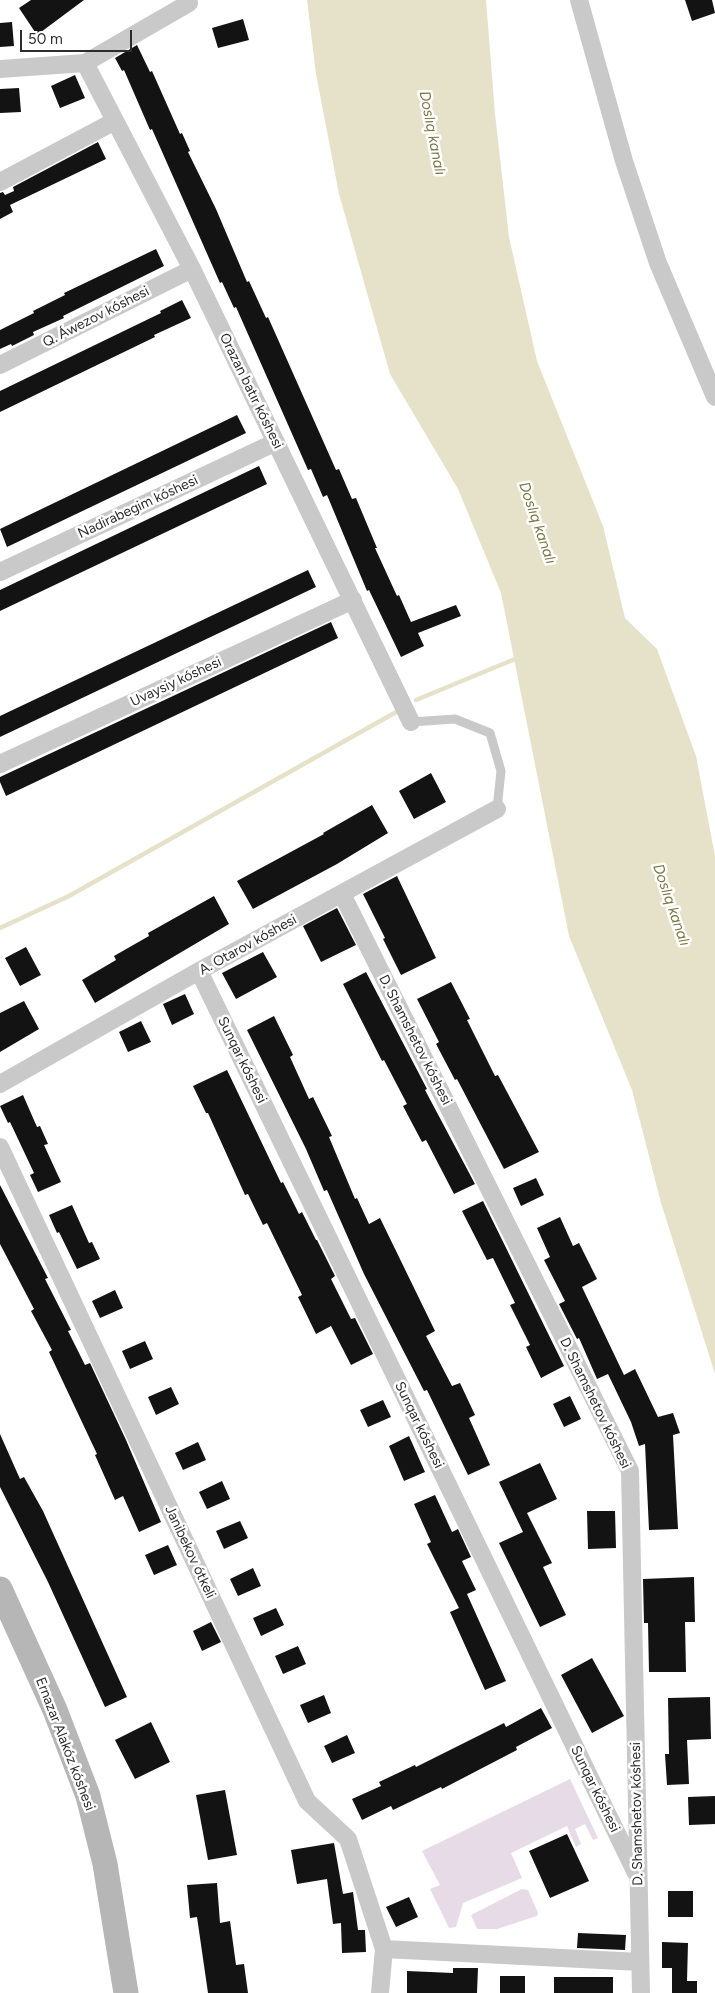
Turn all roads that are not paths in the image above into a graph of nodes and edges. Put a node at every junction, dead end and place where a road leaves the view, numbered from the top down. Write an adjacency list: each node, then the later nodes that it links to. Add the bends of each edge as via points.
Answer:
1 (579, 0): 9 (street, via 624,161 658,263)
2 (189, 3): 3 (street)
3 (85, 63): 4 (street); 5 (street, Orazan batır kóshesi)
4 (0, 68)
5 (115, 121): 6 (street); 7 (street, Orazan batır kóshesi)
6 (0, 182)
7 (192, 269): 8 (street, Q. Áwezov kóshesi); 10 (street, Orazan batır kóshesi)
8 (0, 366)
9 (715, 397)
10 (276, 442): 11 (street, Nadirabegim kóshesi); 12 (street, Orazan batır kóshesi)
11 (0, 572)
12 (352, 600): 13 (street, Orazan batır kóshesi); 14 (street, Uvaysiy kóshesi)
13 (411, 722): 15 (lane, via 454,720 490,733 501,771)
14 (0, 764)
15 (497, 810): 16 (street, A. Otarov kóshesi)
16 (342, 894): 17 (street, A. Otarov kóshesi); 21 (street, D. Shamshetov kóshesi, via 630,1471)
17 (199, 971): 18 (street, A. Otarov kóshesi); 21 (street, Sunqar kóshesi)
18 (0, 1084)
19 (0, 1147): 22 (street, Janibekov ótkeli, via 307,1801 348,1839)
20 (0, 1590): 24 (main road, Ernazar Alakóz kóshesi, via 55,1710 88,1796 105,1864)
21 (638, 1878): 23 (street, D. Shamshetov kóshesi)
22 (384, 1949): 23 (street); 25 (street)
23 (640, 1962): 26 (street, D. Shamshetov kóshesi)
24 (126, 1993)
25 (380, 1993)
26 (641, 1993)

